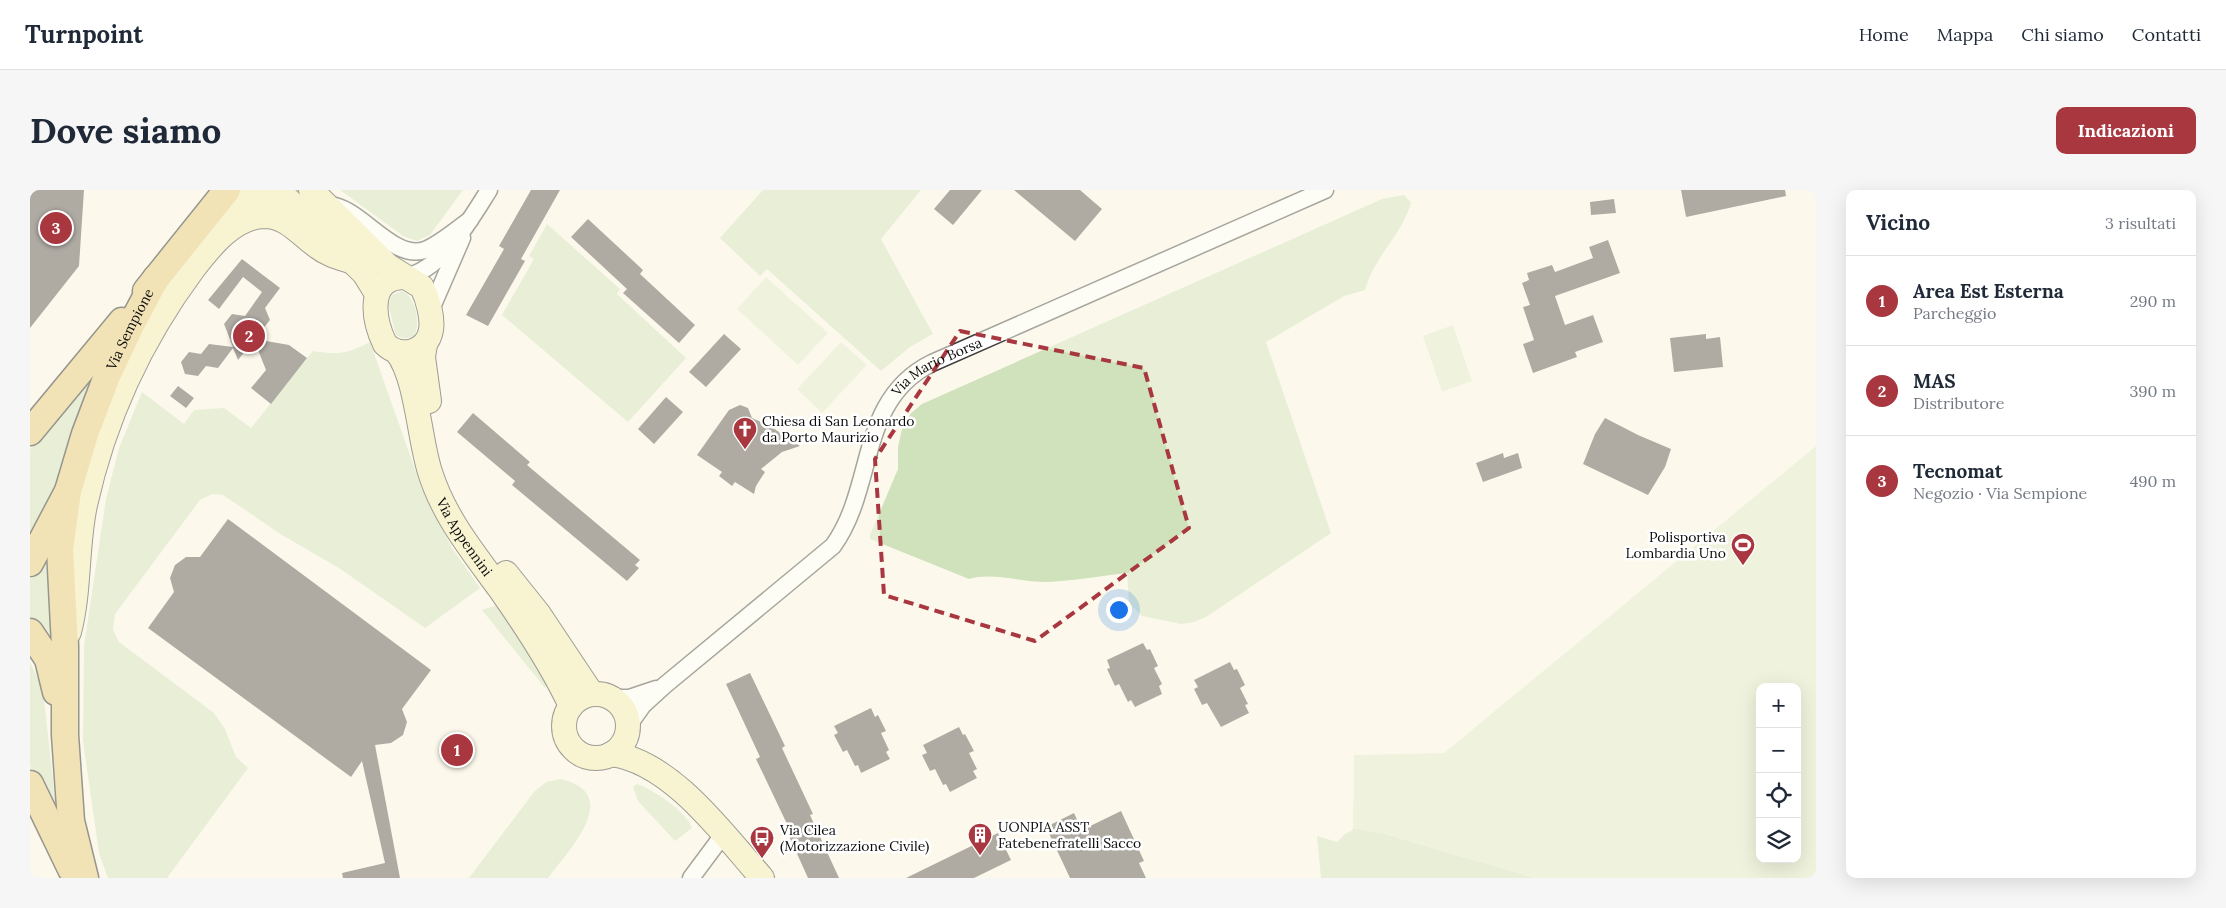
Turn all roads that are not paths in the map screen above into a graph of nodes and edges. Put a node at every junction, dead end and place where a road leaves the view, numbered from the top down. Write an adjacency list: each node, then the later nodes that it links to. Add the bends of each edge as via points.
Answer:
1 (211, 190): 10 (street)
2 (227, 190): 10 (main road)
3 (278, 190): 7 (street, Via Appennini)
4 (489, 190): 9 (street, Via Appennini)
5 (1305, 190): 8 (street, Via Mario Borsa)
6 (1325, 190): 8 (street, Via Mario Borsa)
7 (311, 200): 9 (street, Via Appennini, via 340,208 393,244 412,252 431,247); 10 (street, Via Appennini, via 252,196 232,204); 11 (street, Via Appennini); 13 (street, Via Appennini)
8 (1278, 210): 23 (street, Via Mario Borsa, via 932,363 910,376 884,409 874,432 857,497 833,546)
9 (470, 220): 13 (street, Via Appennini, via 440,258); 15 (street, Via Appennini)
10 (198, 226): 12 (main road)
11 (352, 262): 14 (street, Via Appennini, via 369,279); 22 (street, via 317,247 281,219 263,216 239,224 215,242 178,290 137,358 101,448 85,506 76,597)
12 (156, 278): 18 (main road, Via Sempione); 19 (main road, Via Sempione, via 107,376)
13 (405, 278): 14 (street, Via Appennini, via 388,280); 15 (street, Via Appennini, via 422,288)
14 (377, 294): 17 (street, Via Appennini, via 375,304 382,337 390,349)
15 (429, 314): 16 (street, Via Appennini, via 431,329)
16 (425, 344): 17 (street, via 414,352); 24 (street, Via Appennini, via 425,372 433,421 446,477 454,496 486,548)
17 (397, 352): 25 (street, Via Appennini, via 408,375 430,473 448,515 520,617)
18 (30, 432)
19 (68, 491): 20 (main road, Via Sempione); 22 (main road, via 60,550)
20 (30, 564)
21 (30, 632): 27 (main road, via 48,659)
22 (65, 646): 27 (main road)
23 (665, 685): 24 (street, Via Mario Borsa, via 638,696); 26 (street, Via Mario Borsa, via 643,705)
24 (602, 696): 25 (street, via 580,698); 26 (street, via 622,708)
25 (571, 706): 28 (street, via 565,717 567,741 580,754 593,758)
26 (628, 727): 28 (street, via 621,745); 29 (street)
27 (65, 735): 33 (main road, via 71,821)
28 (610, 754): 29 (street, via 628,757)
29 (652, 768): 31 (street, via 689,799)
30 (30, 784): 32 (main road, via 64,858)
31 (723, 835): 34 (street); 35 (street)
32 (77, 878)
33 (85, 878)
34 (691, 878)
35 (762, 878)

